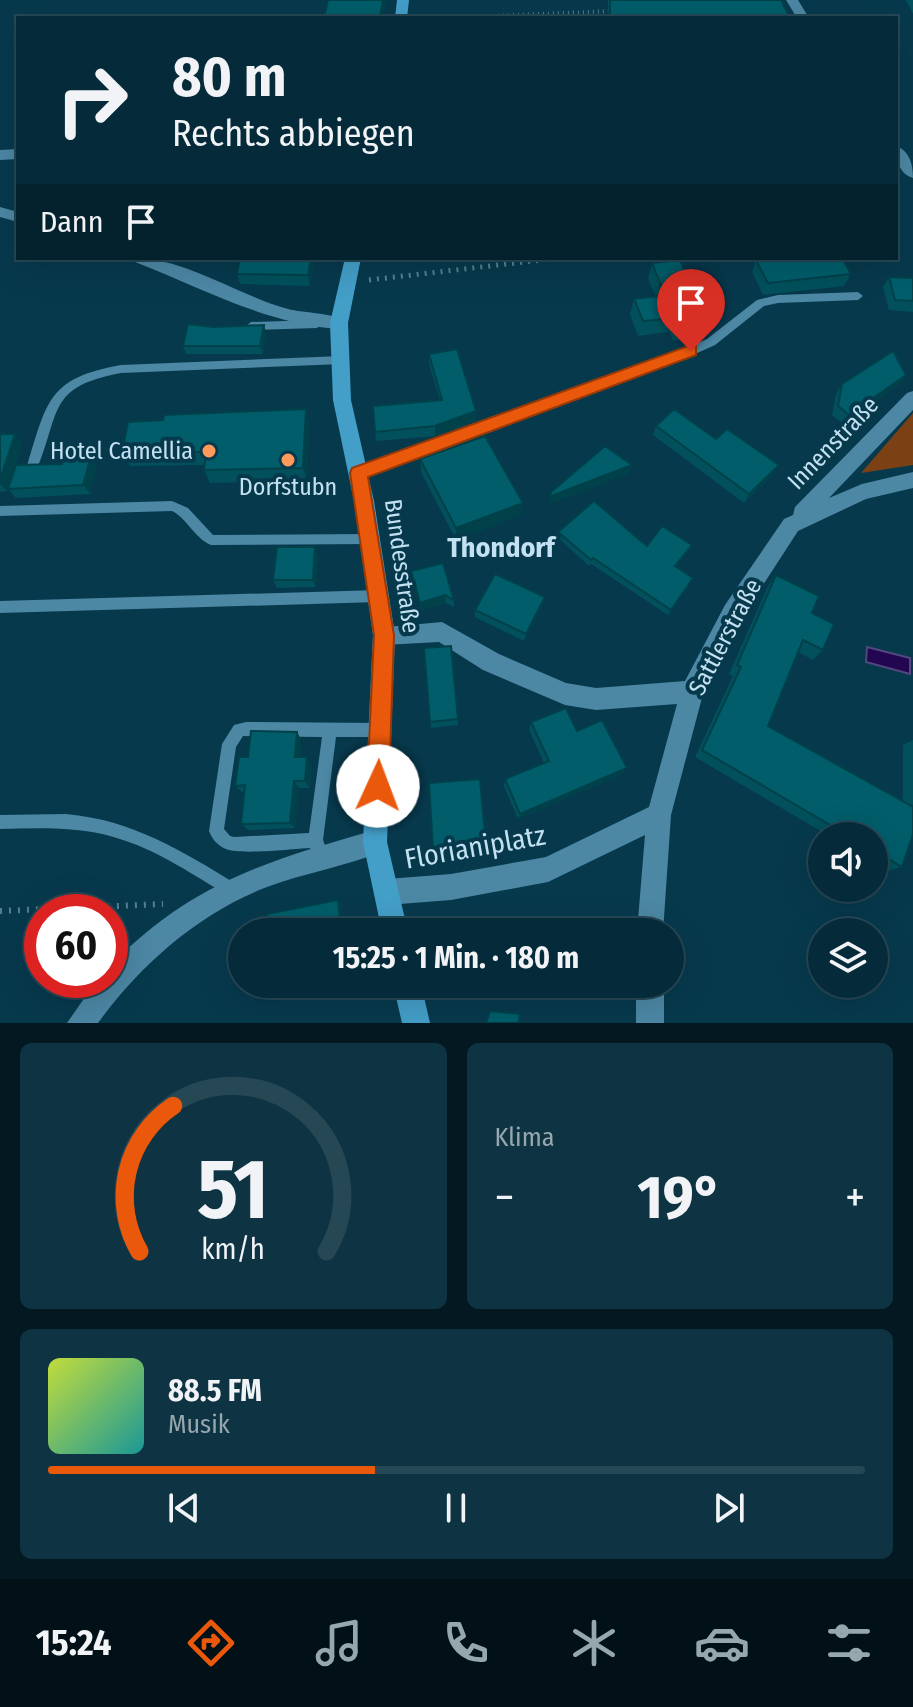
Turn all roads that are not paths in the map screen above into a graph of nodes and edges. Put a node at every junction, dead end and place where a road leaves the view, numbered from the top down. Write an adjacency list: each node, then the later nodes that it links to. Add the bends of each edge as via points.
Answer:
1 (898, 154): 2 (street)
2 (913, 173)
3 (146, 260): 7 (street)
4 (353, 260): 6 (main road, Bundesstraße)
5 (858, 296): 12 (lane, via 761,303 711,342 671,360)
6 (339, 323): 7 (street); 9 (main road, Bundesstraße)
7 (317, 324): 8 (lane)
8 (245, 326)
9 (342, 360): 11 (lane, via 93,372 51,406); 12 (main road, Bundesstraße, via 342,400)
10 (913, 398): 15 (street, Innenstraße)
11 (33, 466)
12 (358, 473): 16 (main road, Bundesstraße)
13 (913, 480): 15 (street, via 862,492)
14 (0, 511): 16 (lane, via 172,506 184,510 211,540)
15 (791, 525): 20 (street, Sattlerstraße, via 733,612)
16 (370, 539): 17 (main road, Bundesstraße)
17 (379, 596): 18 (lane); 19 (main road, Bundesstraße)
18 (0, 607)
19 (384, 635): 20 (street, via 442,632 491,662 565,694 596,699); 22 (main road, Bundesstraße)
20 (692, 692): 23 (street, Sattlerstraße)
21 (330, 729): 22 (lane); 26 (lane); 26 (lane, via 239,730 229,744 216,831 234,844)
22 (380, 730): 25 (main road, Bundesstraße)
23 (659, 815): 28 (street, Florianiplatz, via 548,869 451,887); 30 (street, Sattlerstraße)
24 (0, 822): 27 (lane, via 74,821 107,827 178,858)
25 (375, 842): 26 (street); 28 (main road, Bundesstraße)
26 (318, 849): 27 (street)
27 (233, 890): 33 (street, via 173,926)
28 (387, 892): 29 (main road, Bundesstraße)
29 (392, 918)
30 (651, 918)
31 (410, 998): 34 (main road)
32 (650, 998): 35 (street)
33 (81, 1023)
34 (416, 1023)
35 (650, 1023)

